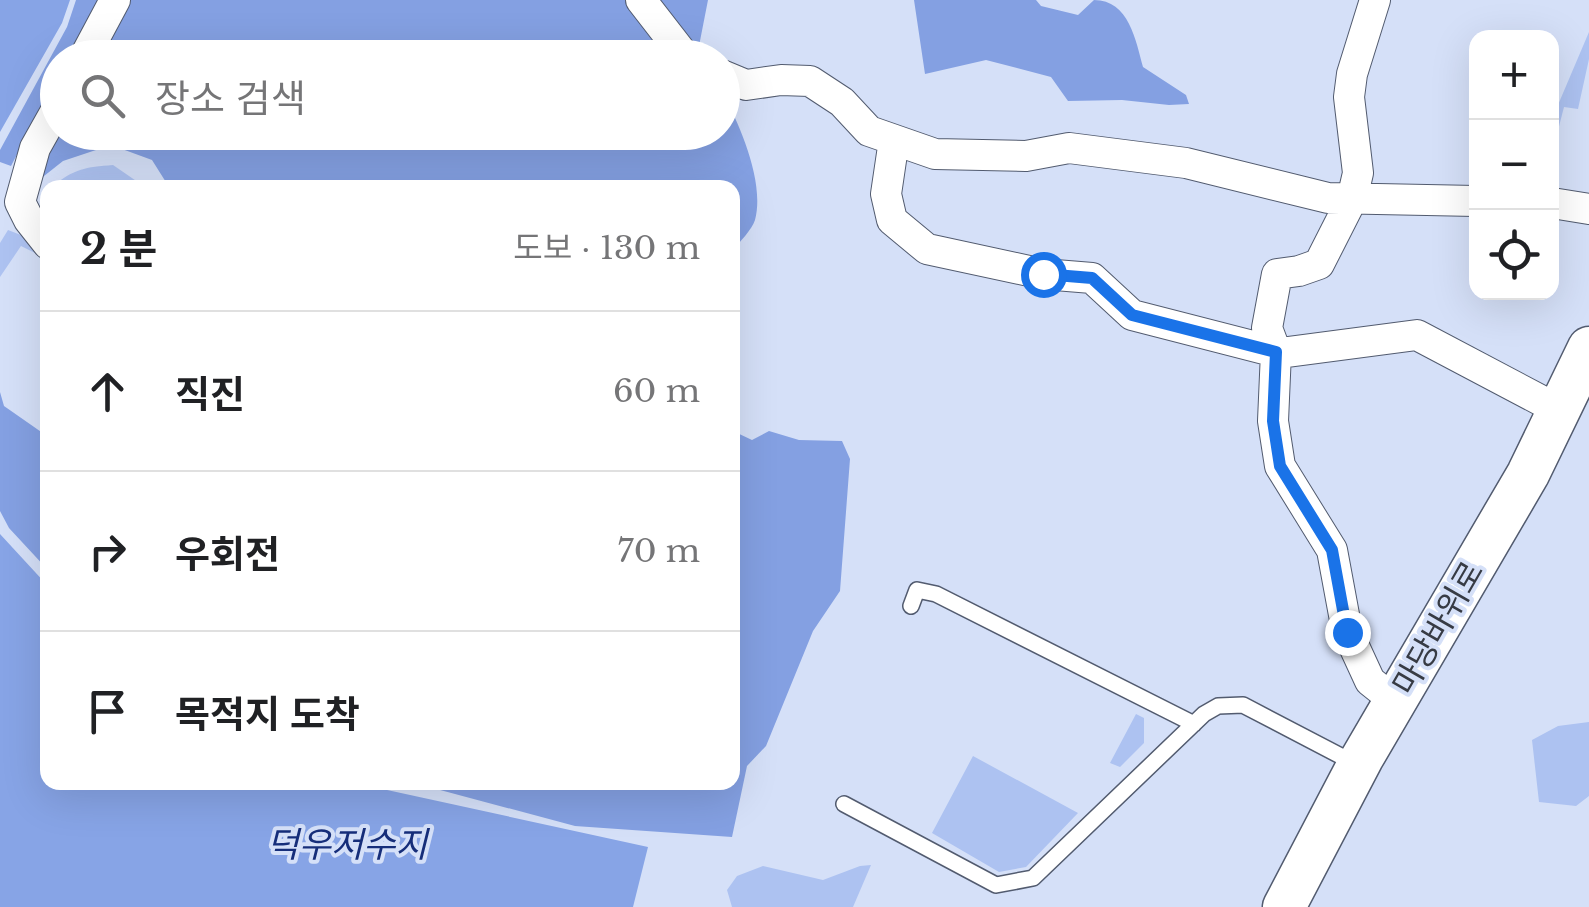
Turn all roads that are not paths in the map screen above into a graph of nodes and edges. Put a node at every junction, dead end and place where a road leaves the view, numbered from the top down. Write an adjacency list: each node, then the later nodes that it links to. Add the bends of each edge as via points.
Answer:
1 (115, 0): 4 (street)
2 (641, 0): 5 (street)
3 (1375, 0): 9 (street, via 1349,97 1358,173)
4 (94, 40)
5 (672, 40)
6 (740, 83): 8 (street, via 810,81 869,131)
7 (40, 139): 13 (street, via 20,202)
8 (894, 140): 9 (street, via 935,154 1026,156 1069,148 1186,163); 15 (street, via 886,194 892,220 927,249 1092,278 1132,315)
9 (1352, 199): 10 (street); 15 (street, via 1318,264 1277,274 1267,328)
10 (1469, 201)
11 (1559, 204): 12 (street)
12 (1589, 208)
13 (40, 234)
14 (1589, 348): 16 (main road, 마당바위로)
15 (1276, 352): 16 (street, via 1417,335); 18 (street, via 1273,421 1280,466 1332,550 1347,632 1370,681)
16 (1559, 410): 18 (main road, 마당바위로)
17 (910, 606): 19 (lane, via 917,590 936,594)
18 (1396, 701): 20 (main road, 마당바위로)
19 (1194, 724): 20 (lane, via 1218,706 1243,704); 21 (lane, via 1033,878 996,885)
20 (1358, 765): 22 (main road, 마당바위로)
21 (844, 804)
22 (1284, 907)

